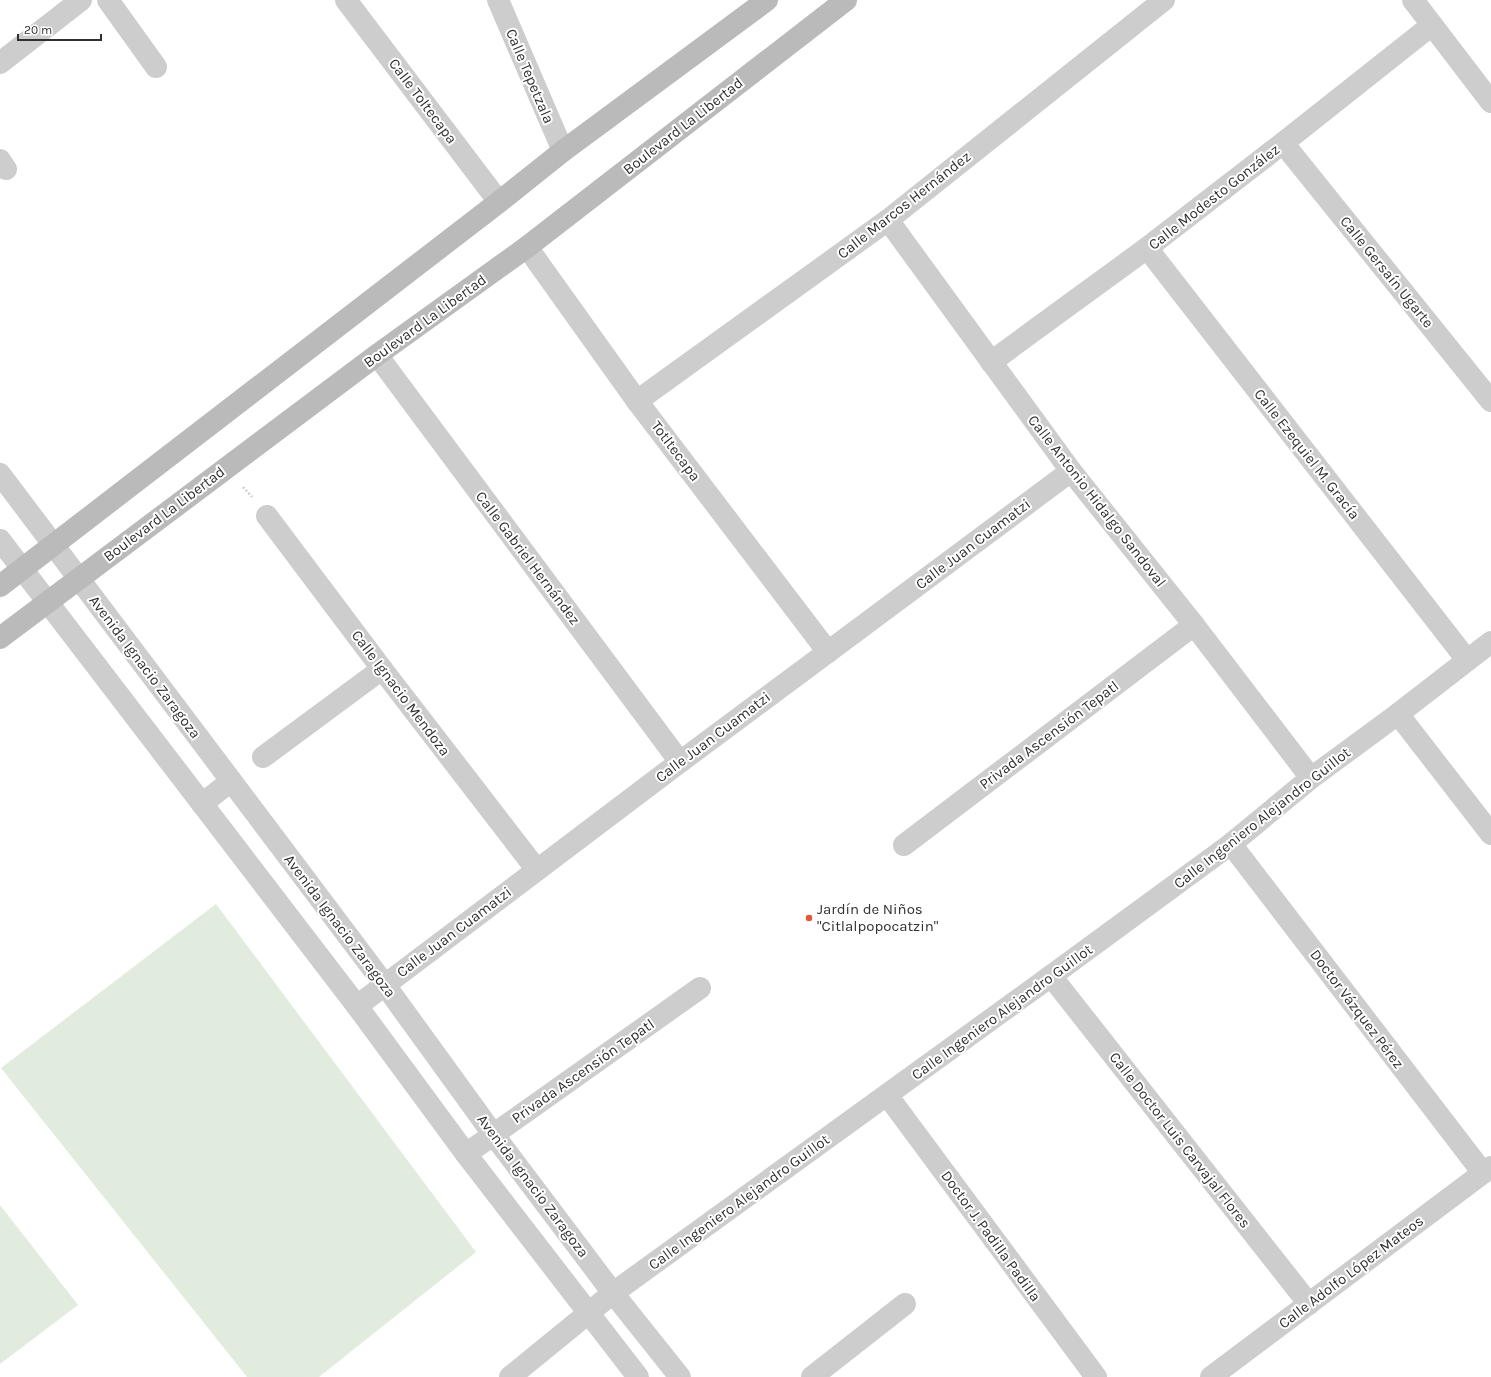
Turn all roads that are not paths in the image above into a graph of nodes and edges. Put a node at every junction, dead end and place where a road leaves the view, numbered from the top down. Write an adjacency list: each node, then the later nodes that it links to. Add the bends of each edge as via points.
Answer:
1 (81, 0): 10 (street)
2 (108, 0): 11 (street)
3 (346, 0): 15 (street, Calle Toltecapa)
4 (498, 0): 14 (street, Calle Tepetzala)
5 (767, 0): 14 (main road)
6 (846, 0): 17 (main road, Boulevard La Libertad)
7 (1164, 0): 16 (street, Calle Marcos Hernández)
8 (1413, 0): 9 (street)
9 (1432, 25): 12 (street); 13 (street, Calle Modesto González)
10 (0, 63)
11 (156, 67)
12 (1491, 102)
13 (1284, 143): 18 (street, Calle Modesto González); 22 (street, Calle Gersaín Ugarte)
14 (563, 151): 15 (main road)
15 (499, 202): 27 (main road)
16 (888, 220): 20 (street, Calle Antonio Hidalgo Sandoval); 21 (street, Calle Marcos Hernández)
17 (527, 247): 19 (main road, Boulevard La Libertad); 21 (street, Totltecapa)
18 (1147, 248): 20 (street, Calle Modesto González); 36 (street, Calle Ezequiel M. Gracía)
19 (377, 356): 29 (main road, Boulevard La Libertad); 40 (street, Calle Gabriel Hernández)
20 (991, 362): 23 (street, Calle Antonio Hidalgo Sandoval)
21 (637, 401): 35 (street, Totltecapa)
22 (1491, 402)
23 (1071, 471): 32 (street, Calle Antonio Hidalgo Sandoval); 35 (street, Calle Juan Cuamatzi)
24 (0, 474): 27 (street, Avenida Ignacio Zaragoza)
25 (267, 516): 37 (street, Calle Ignacio Mendoza)
26 (0, 540): 28 (street)
27 (53, 544): 28 (main road); 29 (street, Avenida Ignacio Zaragoza)
28 (22, 569): 30 (main road); 31 (street)
29 (79, 578): 31 (main road, Boulevard La Libertad); 42 (street, Avenida Ignacio Zaragoza)
30 (0, 586)
31 (48, 602): 33 (main road, Boulevard La Libertad); 43 (street)
32 (1194, 625): 41 (street, Calle Antonio Hidalgo Sandoval); 46 (street, Privada Ascensión Tepatl)
33 (0, 638)
34 (1491, 642): 36 (street, Calle Ingeniero Alejandro Guillot)
35 (828, 652): 40 (street, Calle Juan Cuamatzi)
36 (1467, 660): 38 (street, Calle Ingeniero Alejandro Guillot)
37 (382, 669): 39 (street); 47 (street, Calle Ignacio Mendoza)
38 (1398, 714): 41 (street, Calle Ingeniero Alejandro Guillot); 44 (street)
39 (263, 757)
40 (680, 762): 47 (street, Calle Juan Cuamatzi)
41 (1311, 778): 45 (street, Calle Ingeniero Alejandro Guillot)
42 (231, 781): 43 (street); 49 (street, Avenida Ignacio Zaragoza)
43 (202, 804): 51 (street)
44 (1491, 834)
45 (1231, 844): 48 (street, Calle Ingeniero Alejandro Guillot); 55 (street, Doctor Vázquez Pérez)
46 (904, 846)
47 (536, 870): 49 (street, Calle Juan Cuamatzi)
48 (1051, 976): 52 (street, Calle Ingeniero Alejandro Guillot); 58 (street, Calle Doctor Luis Carvajal Flores)
49 (385, 985): 51 (street, Calle Juan Cuamatzi); 53 (street, Avenida Ignacio Zaragoza)
50 (700, 988): 53 (street, Privada Ascensión Tepatl)
51 (356, 1006): 54 (street)
52 (887, 1095): 56 (street, Calle Ingeniero Alejandro Guillot); 64 (street, Doctor J. Padilla Padilla)
53 (493, 1134): 54 (street, Privada Ascensión Tepatl); 56 (street, Avenida Ignacio Zaragoza)
54 (466, 1154): 59 (street)
55 (1487, 1170): 58 (street, Calle Adolfo López Mateos)
56 (613, 1293): 59 (street, Calle Ingeniero Alejandro Guillot); 62 (street, Avenida Ignacio Zaragoza)
57 (905, 1304): 63 (street)
58 (1309, 1304): 65 (street, Calle Adolfo López Mateos)
59 (588, 1313): 60 (street, Calle Ingeniero Alejandro Guillot); 61 (street)
60 (510, 1377)
61 (638, 1377)
62 (680, 1377)
63 (812, 1377)
64 (1096, 1377)
65 (1211, 1377)

